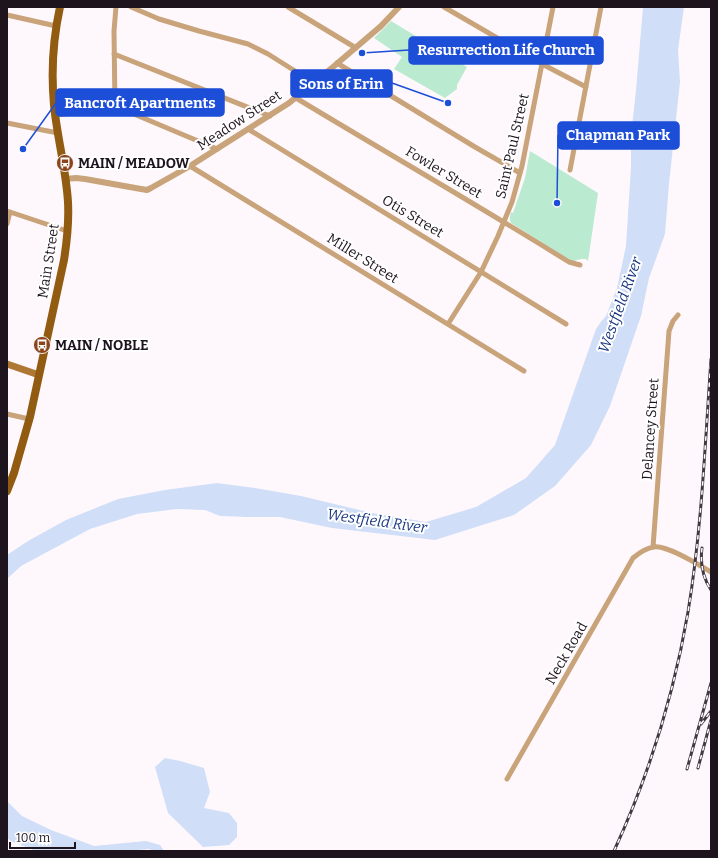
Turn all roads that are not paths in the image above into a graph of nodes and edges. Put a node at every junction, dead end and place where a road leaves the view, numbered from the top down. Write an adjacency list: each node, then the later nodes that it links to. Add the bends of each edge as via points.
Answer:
1 (60, 7): 10 (main road, Main Street)
2 (116, 7): 12 (street)
3 (131, 7): 15 (street, via 159,19 248,44)
4 (288, 7): 11 (street)
5 (399, 7): 11 (street, Meadow Street)
6 (444, 7): 14 (street)
7 (553, 7): 14 (street, Saint Paul Street)
8 (601, 7): 16 (street)
9 (7, 15): 10 (street)
10 (56, 26): 19 (main road, Main Street, via 52,73)
11 (356, 48): 13 (street, Meadow Street)
12 (114, 54): 18 (street); 20 (street)
13 (337, 64): 15 (street, Meadow Street); 27 (street)
14 (542, 64): 16 (street); 27 (street, Saint Paul Street)
15 (314, 83): 17 (street, Meadow Street)
16 (586, 87): 26 (street)
17 (296, 98): 20 (street, Meadow Street); 30 (street, Fowler Street)
18 (115, 109): 19 (street); 24 (street, via 122,109)
19 (55, 115): 23 (main road, Main Street)
20 (270, 116): 22 (street, Meadow Street)
21 (7, 123): 23 (street)
22 (248, 130): 24 (street, Meadow Street); 34 (street, Otis Street)
23 (58, 133): 28 (main road, Main Street)
24 (217, 149): 25 (street, Meadow Street)
25 (190, 166): 28 (street, Meadow Street, via 147,190 90,179); 36 (street, Miller Street)
26 (570, 170)
27 (520, 173): 30 (street, Saint Paul Street)
28 (65, 180): 32 (main road, Main Street, via 68,203)
29 (8, 212): 31 (street); 32 (street)
30 (504, 222): 33 (street, Fowler Street, via 569,262); 34 (street, Saint Paul Street)
31 (7, 224)
32 (67, 231): 40 (main road, Main Street, via 64,260)
33 (580, 265)
34 (481, 272): 36 (street, Saint Paul Street); 37 (street, Otis Street)
35 (678, 315): 44 (street, Delancey Street, via 669,331)
36 (448, 324): 39 (street, Miller Street)
37 (566, 324)
38 (7, 364): 40 (main road)
39 (524, 370)
40 (39, 375): 42 (main road, Main Street)
41 (7, 414): 42 (street)
42 (29, 418): 43 (main road, Main Street)
43 (7, 491)
44 (653, 547): 45 (street, via 666,548); 46 (street, Neck Road, via 633,558)
45 (711, 572)
46 (507, 779)

